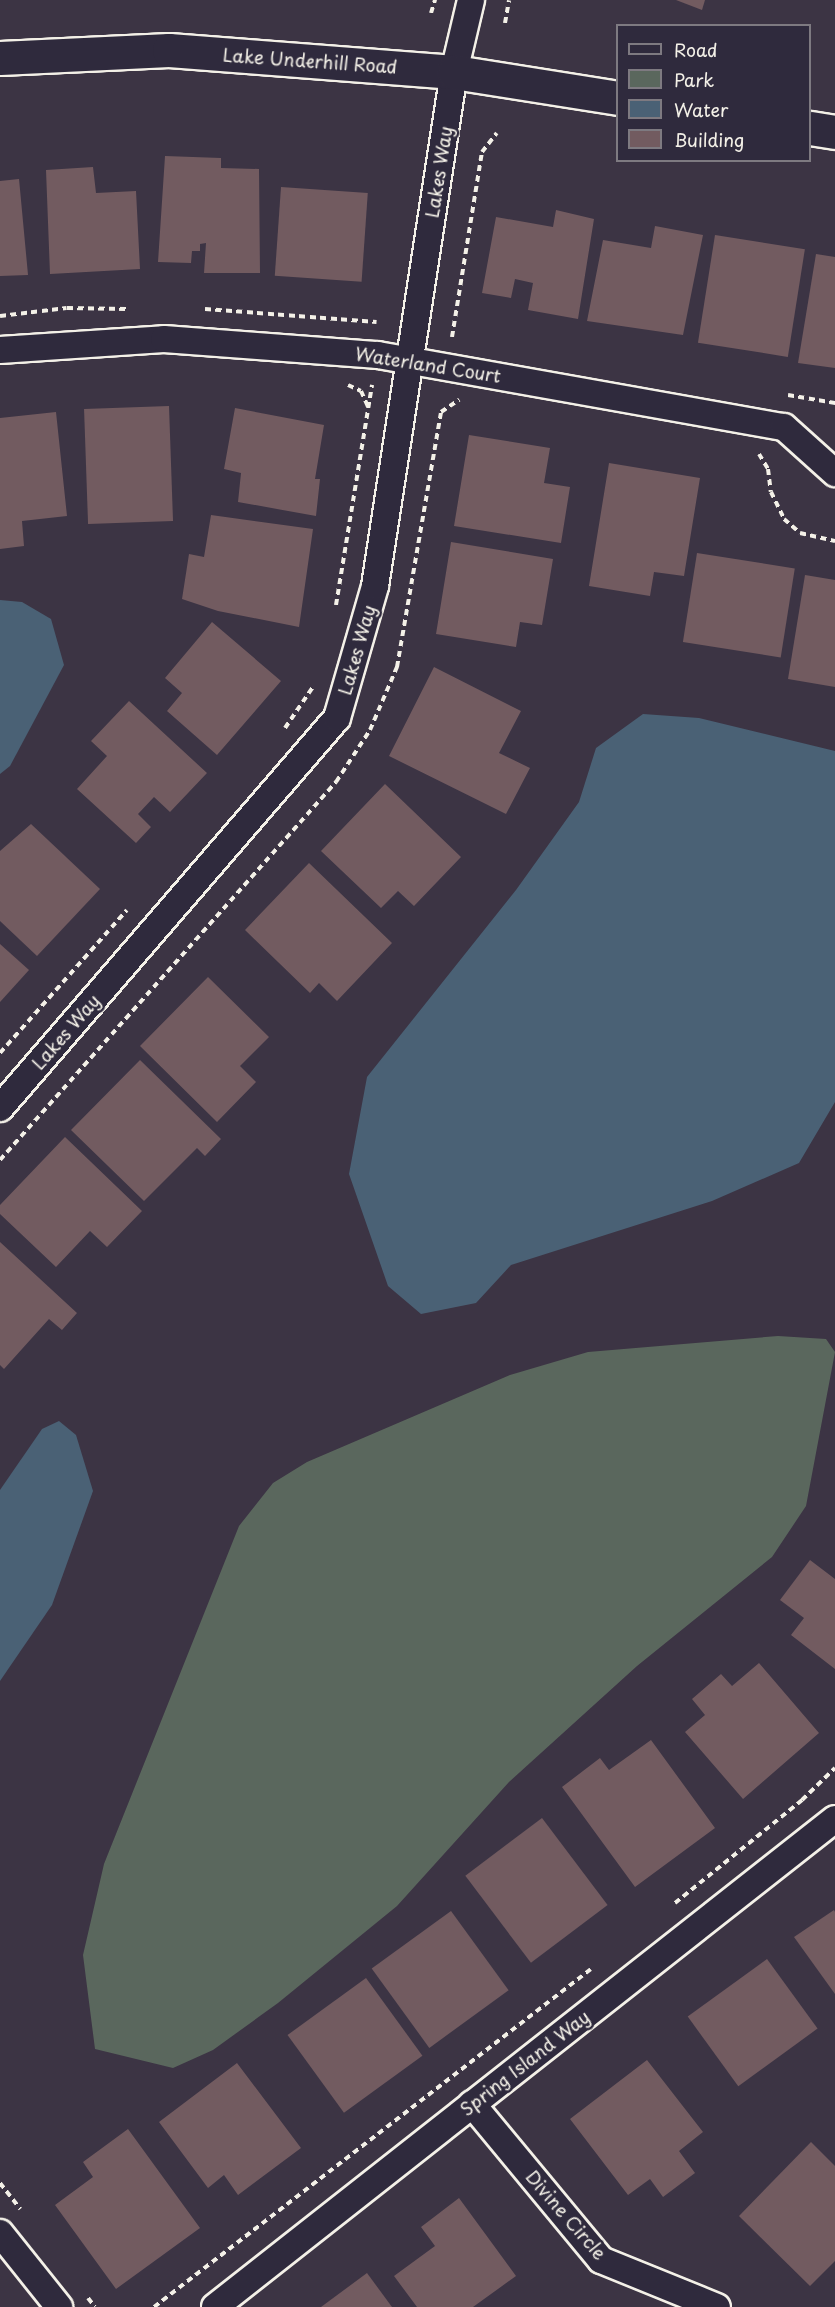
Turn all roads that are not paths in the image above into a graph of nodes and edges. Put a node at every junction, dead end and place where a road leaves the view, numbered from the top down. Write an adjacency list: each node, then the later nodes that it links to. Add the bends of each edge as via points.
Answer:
1 (471, 0): 3 (street, Lakes Way)
2 (0, 58): 3 (street, Lake Underhill Road, via 169,50)
3 (454, 72): 4 (street, Lake Underhill Road); 8 (street, Lakes Way)
4 (616, 98)
5 (811, 128): 6 (street)
6 (835, 132)
7 (0, 350): 8 (street, Waterland Court, via 164,339)
8 (409, 360): 9 (street, Waterland Court, via 784,427); 10 (street, Lakes Way, via 375,586 337,718)
9 (835, 473)
10 (0, 1108)
11 (835, 1819): 12 (street, Spring Island Way)
12 (472, 2104): 15 (street, Spring Island Way); 16 (street, Divine Circle, via 601,2260)
13 (0, 2233): 14 (street)
14 (59, 2307)
15 (215, 2307)
16 (717, 2307)

